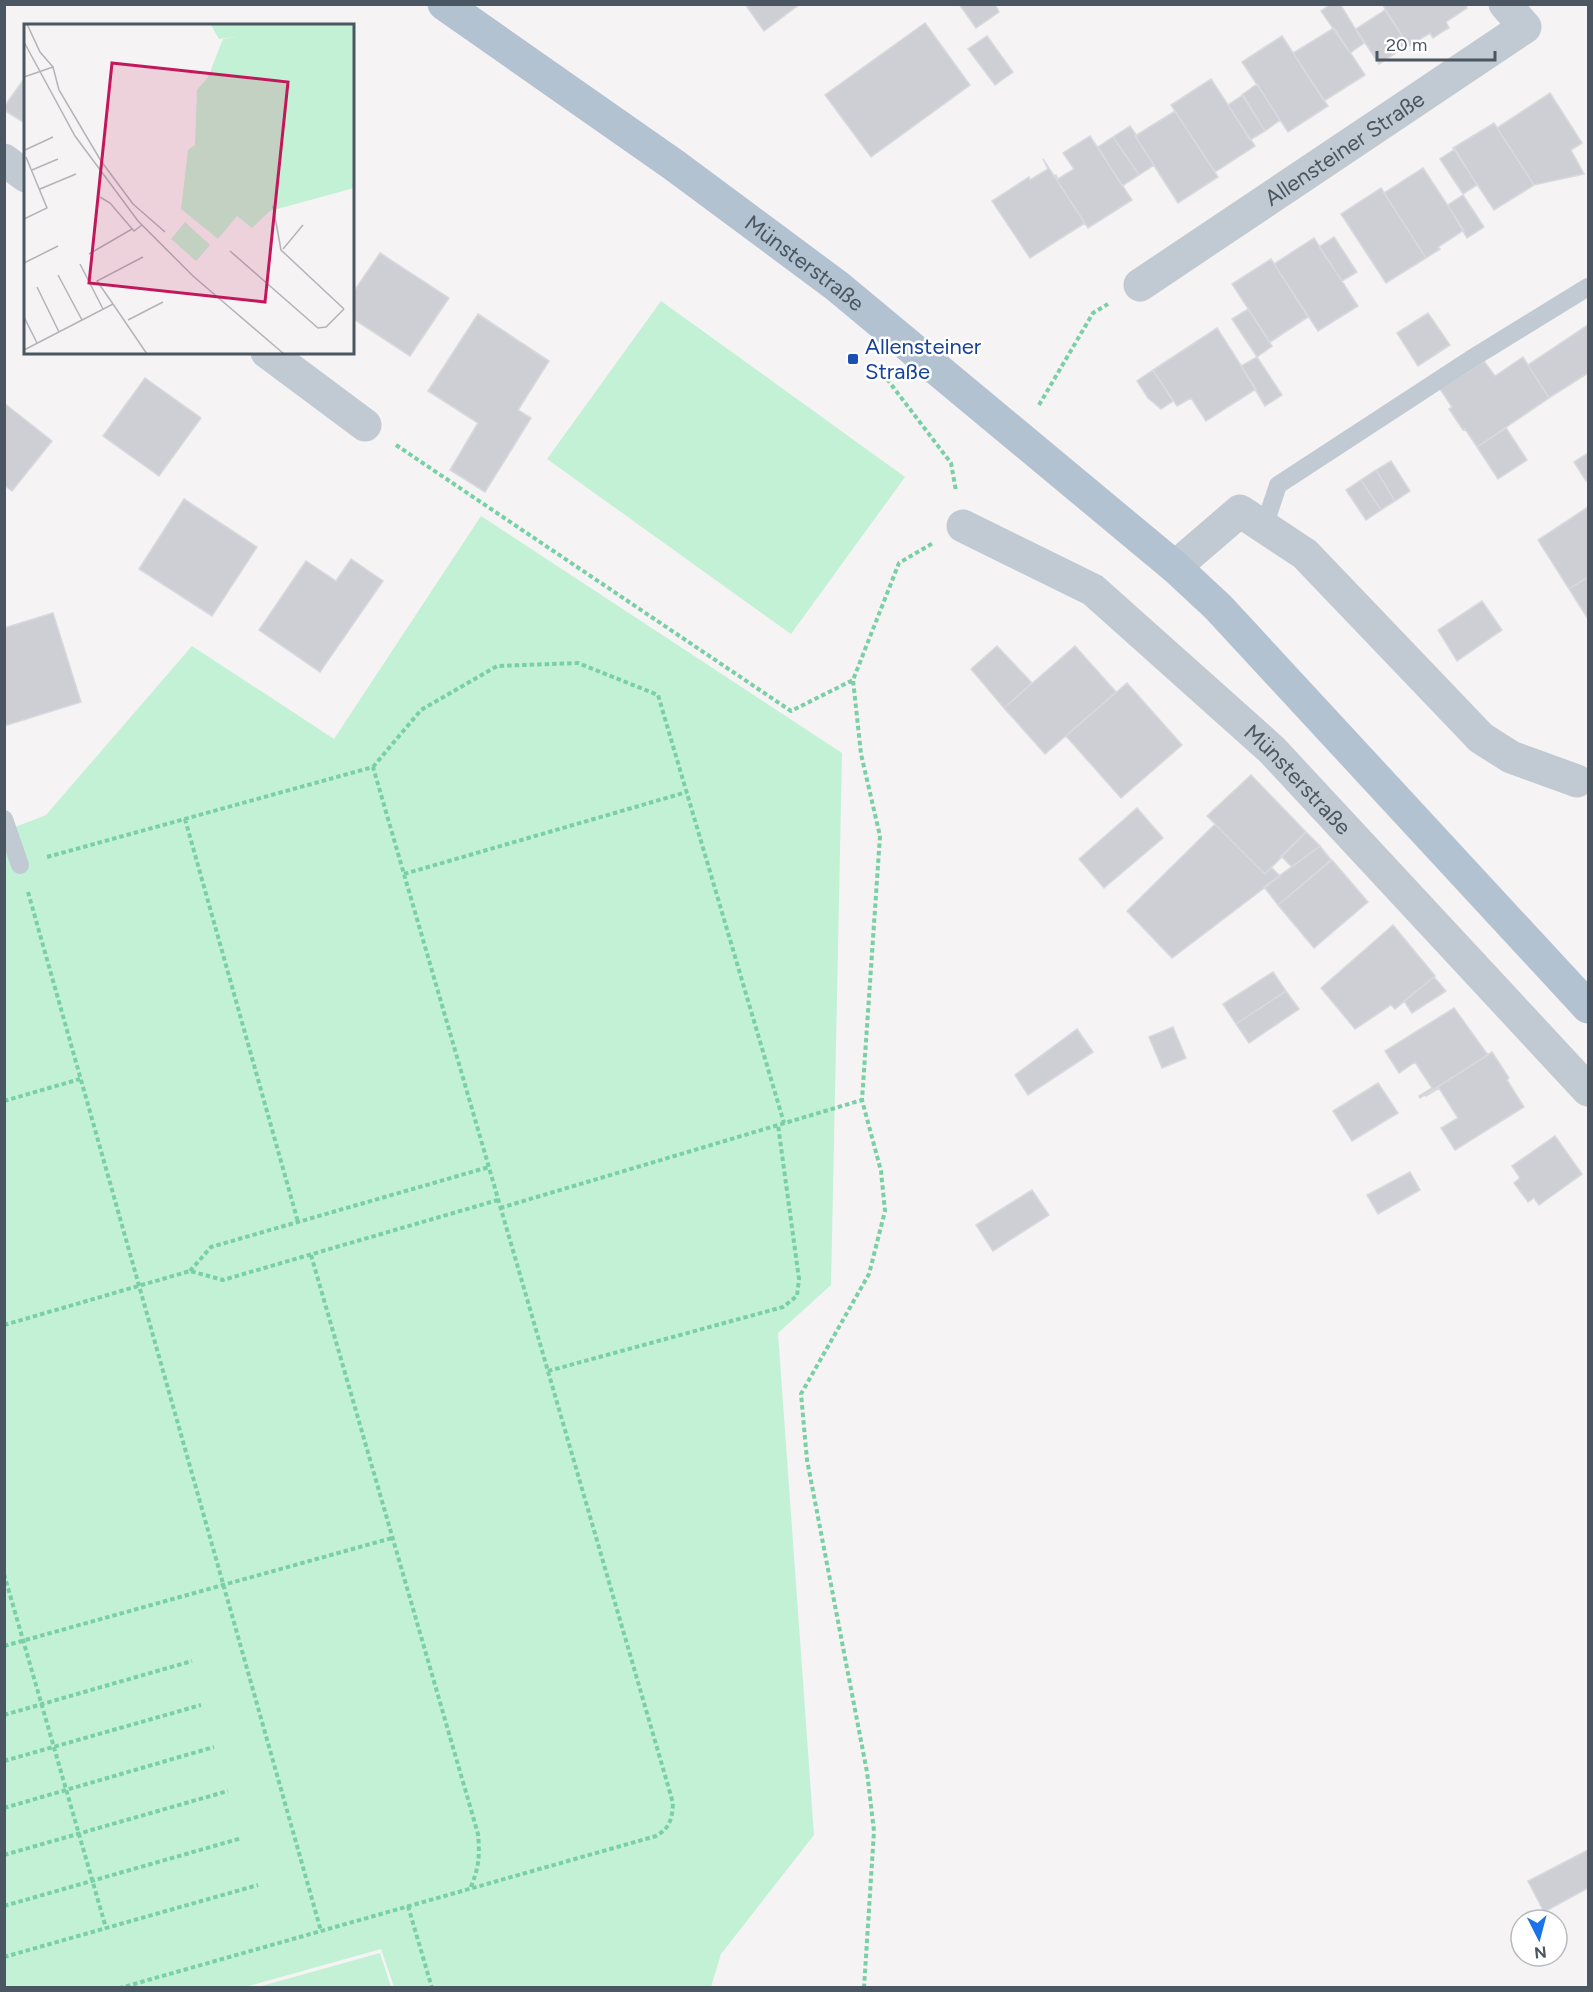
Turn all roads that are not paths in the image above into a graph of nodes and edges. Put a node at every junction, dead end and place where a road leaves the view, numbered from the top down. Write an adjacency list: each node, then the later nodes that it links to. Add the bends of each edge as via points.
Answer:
1 (444, 4): 11 (main road, Münsterstraße, via 674,165 837,286)
2 (1505, 4): 5 (street, Allensteiner Straße, via 1525,27)
3 (4, 160): 4 (street)
4 (24, 175)
5 (1140, 285)
6 (1588, 287): 10 (lane, via 1278,485)
7 (270, 354): 8 (street)
8 (365, 425)
9 (963, 526): 16 (street, Münsterstraße, via 1093,590 1264,743)
10 (1264, 527): 11 (street, via 1240,511); 12 (street, via 1305,554 1481,738 1511,757)
11 (1175, 567): 15 (main road, Münsterstraße, via 1218,607)
12 (1577, 782)
13 (4, 819): 14 (lane)
14 (20, 865)
15 (1588, 1007)
16 (1588, 1090)

